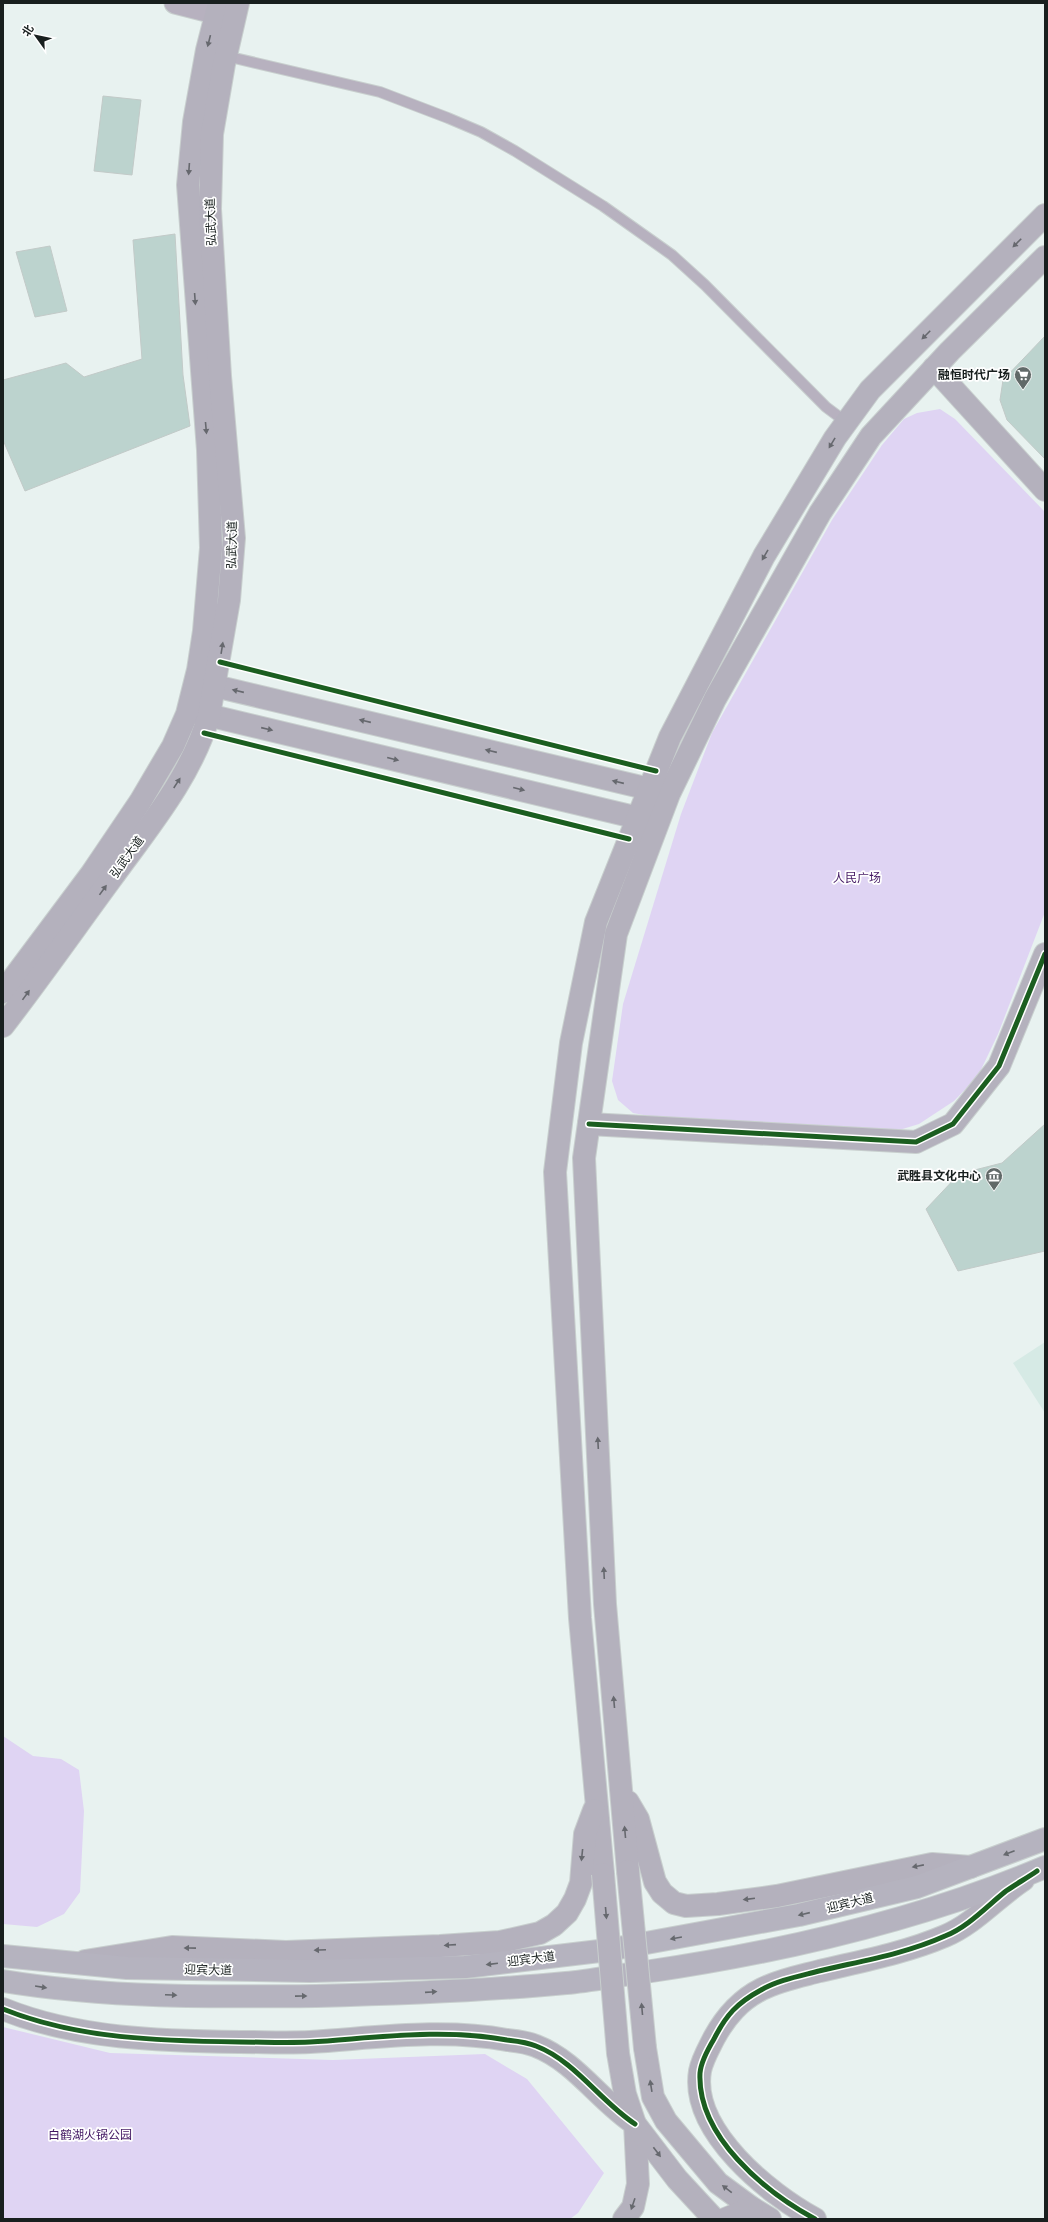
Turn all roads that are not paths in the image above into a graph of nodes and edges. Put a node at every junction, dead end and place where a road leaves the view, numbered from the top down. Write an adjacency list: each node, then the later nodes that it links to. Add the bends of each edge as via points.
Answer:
1 (175, 3): 2 (street)
2 (227, 10): 3 (main road, 弘武大道); 9 (main road, 弘武大道, one-way to 9, via 207,50 194,122 188,185 208,450 211,548 204,631)
3 (226, 56): 7 (lane, via 380,92 481,132 515,151 603,206 672,255 826,407); 9 (main road, 弘武大道, one-way to 3, via 229,600 234,538 220,376 210,209 212,134)
4 (1045, 215): 7 (main road, one-way to 7, via 870,390)
5 (1045, 257): 6 (main road)
6 (934, 368): 8 (main road); 13 (main road, via 871,436 820,513 715,698)
7 (846, 422): 12 (main road, one-way to 12, via 764,556 670,737)
8 (1045, 490)
9 (205, 683): 10 (main road, 弘武大道); 11 (main road, 弘武大道); 12 (main road, one-way to 9)
10 (188, 710): 11 (main road); 17 (main road, 弘武大道, via 173,746 140,802 92,873)
11 (209, 715): 14 (main road, one-way to 14); 18 (main road, 弘武大道, one-way to 11, via 151,823 204,734)
12 (648, 789): 13 (main road); 14 (main road)
13 (669, 794): 15 (main road)
14 (638, 818): 15 (main road); 21 (main road, via 596,922 571,1043 555,1172 580,1618)
15 (659, 824): 19 (main road, via 616,934)
16 (1045, 954): 19 (main road, via 999,1066 953,1124 916,1142)
17 (3, 992)
18 (3, 1026)
19 (589, 1124): 20 (main road, one-way to 19, via 604,1572 584,1158)
20 (621, 1790): 23 (main road, one-way to 20, via 932,1864 777,1896 686,1906 674,1903 662,1893 655,1882 638,1819); 30 (main road, one-way to 20, bridge, via 718,2183 666,2121 653,2097 645,2048)
21 (597, 1805): 26 (main road, one-way to 26, via 585,1834 581,1883 575,1899 567,1913 540,1933 500,1942 286,1952 172,1947); 29 (main road, one-way to 29, bridge, via 618,2053 625,2094)
22 (1045, 1839): 23 (main road, 迎宾大道, one-way to 23)
23 (971, 1867): 26 (main road, 迎宾大道, one-way to 26, via 917,1887 799,1916 608,1950 465,1967 310,1972 127,1968)
24 (1041, 1869): 27 (main road, 迎宾大道, one-way to 24, via 47,1988 221,1997 403,1994 568,1983 713,1962 870,1928); 35 (main road, via 947,1936 914,1948 794,1978 762,1989 736,2006 720,2028 700,2072 706,2114 716,2131 748,2171)
25 (3, 1956): 26 (main road, 迎宾大道)
26 (71, 1963)
27 (3, 1981)
28 (3, 2009): 29 (main road, via 26,2018 147,2040 309,2042 363,2036 434,2034 490,2037 535,2045 561,2061 620,2114)
29 (635, 2124): 31 (main road, one-way to 31, via 638,2184 633,2207); 32 (main road, one-way to 32, via 677,2179)
30 (752, 2208): 33 (main road); 34 (main road)
31 (624, 2219)
32 (714, 2219)
33 (725, 2219)
34 (770, 2219)
35 (815, 2219)

